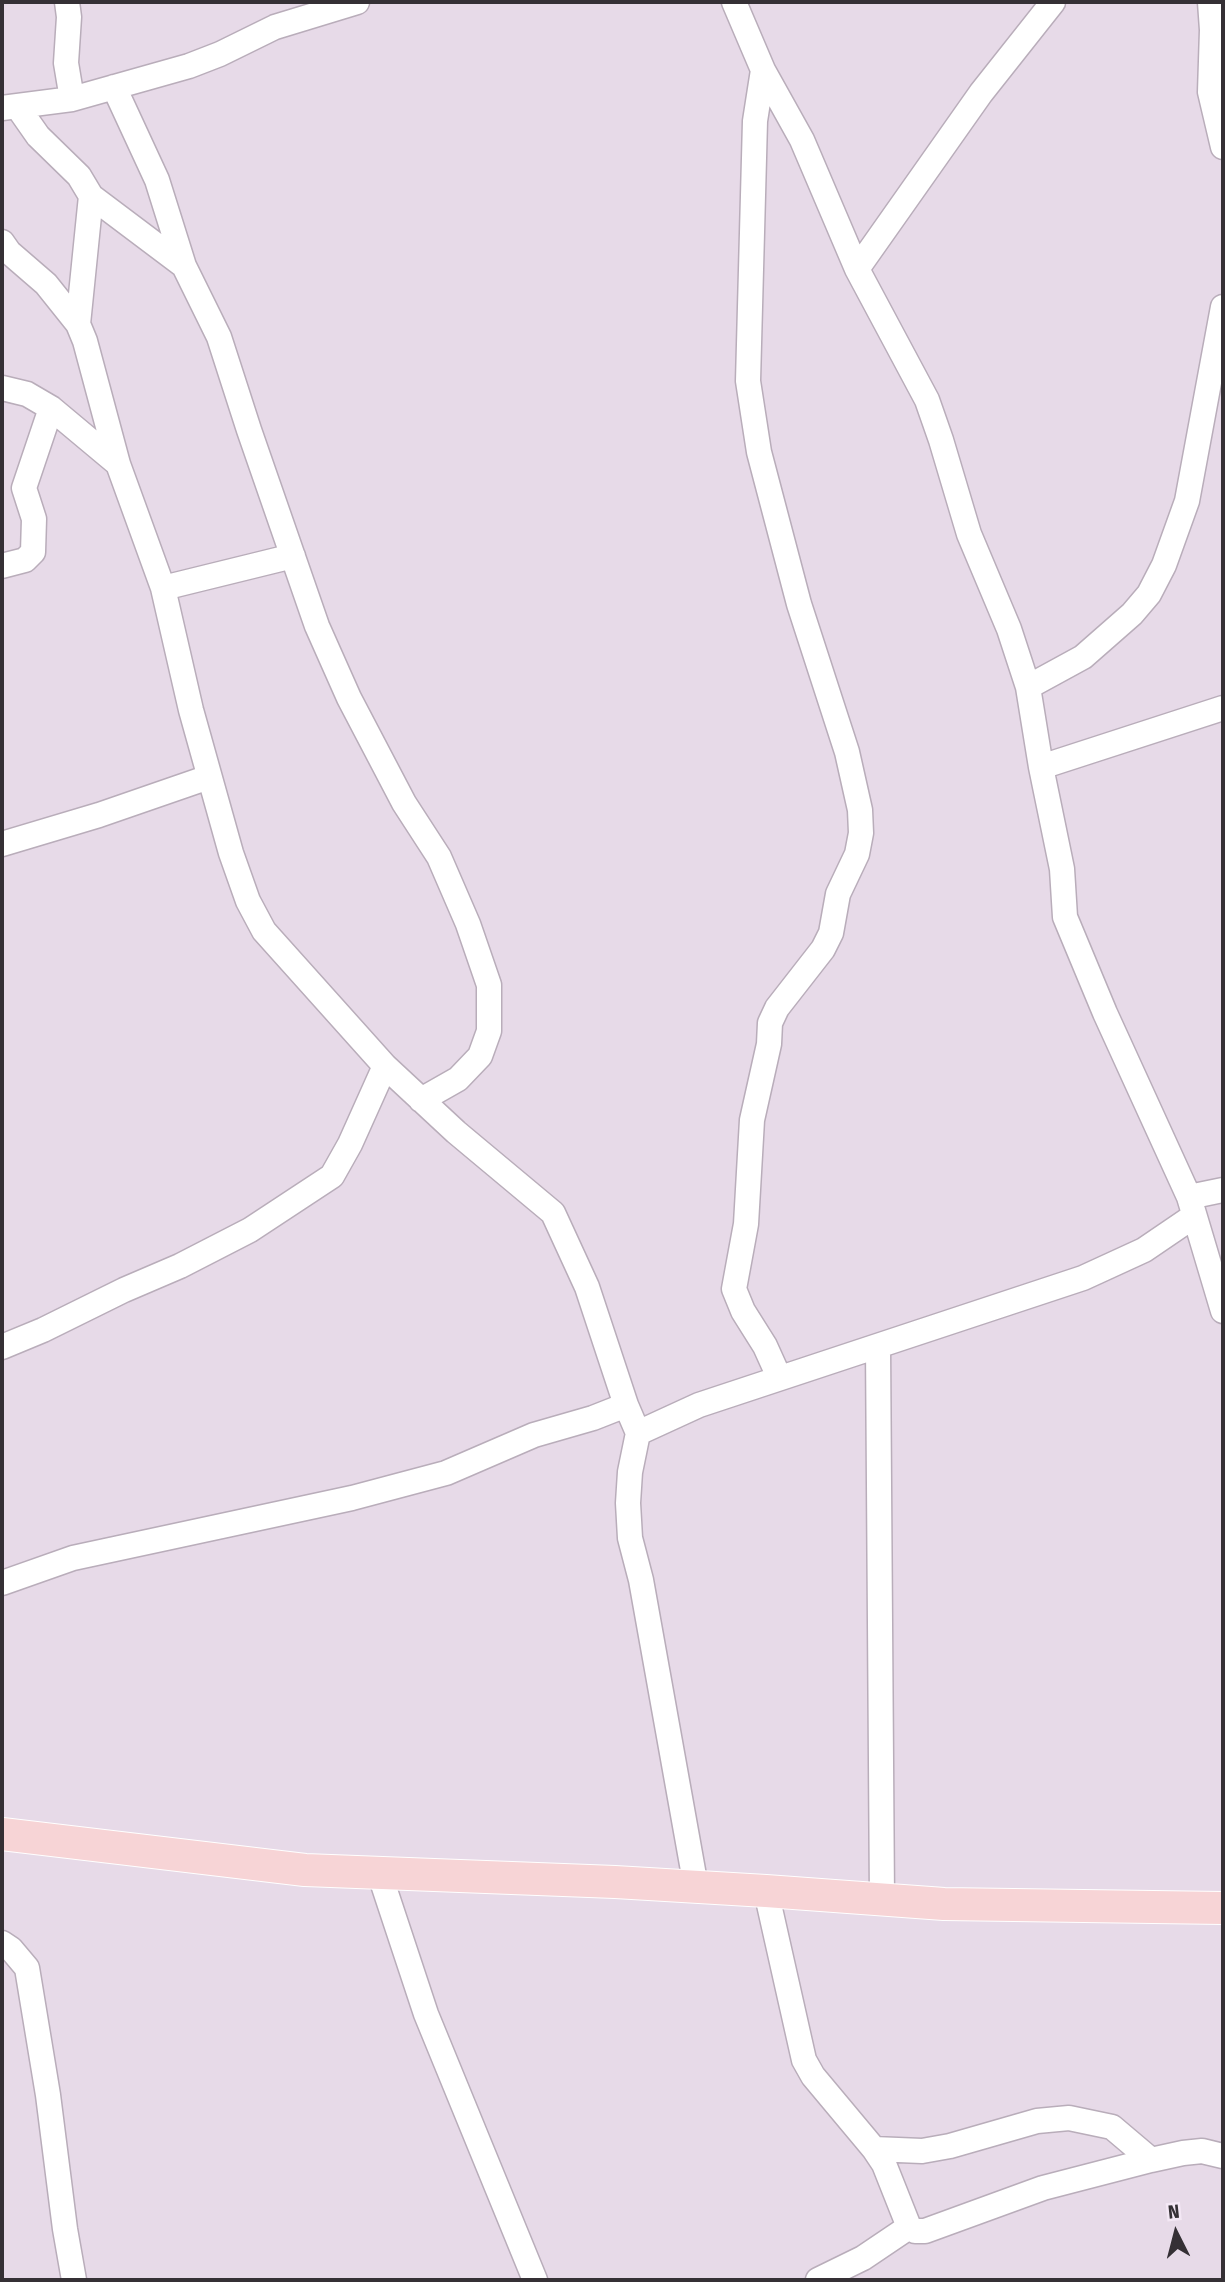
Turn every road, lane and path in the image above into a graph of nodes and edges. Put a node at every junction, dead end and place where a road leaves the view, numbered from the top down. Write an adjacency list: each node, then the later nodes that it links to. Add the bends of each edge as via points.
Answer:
1 (67, 2): 8 (street, via 66,63)
2 (357, 2): 7 (street, via 275,27 189,66)
3 (734, 2): 6 (street)
4 (1054, 2): 14 (street, via 981,93)
5 (1210, 2): 10 (street, via 1210,92)
6 (763, 70): 14 (street, via 802,140); 36 (street, via 755,121 748,381 759,452 799,604 847,752 861,833 838,894 831,933 771,1023 752,1120 746,1224 734,1289)
7 (114, 88): 8 (street); 13 (street, via 157,180)
8 (72, 99): 9 (street)
9 (9, 107): 11 (street, via 79,176)
10 (1223, 147)
11 (91, 196): 13 (street); 16 (street)
12 (2, 242): 16 (street, via 46,284)
13 (184, 266): 21 (street, via 219,337)
14 (857, 268): 24 (street, via 927,400 969,534)
15 (1223, 312): 24 (street, via 1186,501 1149,594 1083,657)
16 (78, 324): 19 (street)
17 (2, 388): 18 (street, via 27,394)
18 (51, 408): 19 (street); 20 (street)
19 (118, 464): 23 (street)
20 (13, 493): 22 (street, via 34,519 33,552 25,560)
21 (293, 556): 23 (street); 30 (street, via 349,698 404,803 439,857 489,985 489,1031 480,1056 458,1079)
22 (2, 566)
23 (163, 588): 27 (street)
24 (1028, 687): 26 (street)
25 (1223, 708): 26 (street)
26 (1041, 767): 32 (street, via 1062,869 1065,917)
27 (209, 777): 28 (street); 29 (street, via 243,889 264,931)
28 (2, 844)
29 (385, 1066): 30 (street); 35 (street, via 332,1176 239,1236)
30 (421, 1100): 37 (street, via 553,1213 587,1287)
31 (1223, 1190): 32 (street)
32 (1191, 1207): 33 (street); 34 (street, via 1144,1250 1083,1278)
33 (1223, 1311)
34 (878, 1346): 36 (street); 44 (street)
35 (2, 1347)
36 (779, 1377): 38 (street, via 699,1405)
37 (626, 1405): 38 (street); 39 (street, via 534,1436 446,1473 73,1558)
38 (638, 1433): 42 (street, via 628,1503 630,1538)
39 (2, 1583)
40 (2, 1834): 41 (main road, via 305,1870)
41 (379, 1872): 42 (main road); 52 (street, via 426,2014)
42 (696, 1887): 43 (main road)
43 (766, 1891): 44 (main road); 47 (street, via 804,2060)
44 (882, 1899): 45 (main road)
45 (1223, 1908)
46 (2, 1943): 51 (street, via 27,1968)
47 (874, 2149): 49 (street, via 922,2151 1037,2121 1069,2118 1112,2127); 50 (street)
48 (1223, 2156): 49 (street, via 1202,2151)
49 (1151, 2160): 50 (street, via 1043,2188 925,2231)
50 (909, 2227): 53 (street, via 863,2258)
51 (74, 2280)
52 (535, 2280)
53 (818, 2280)

